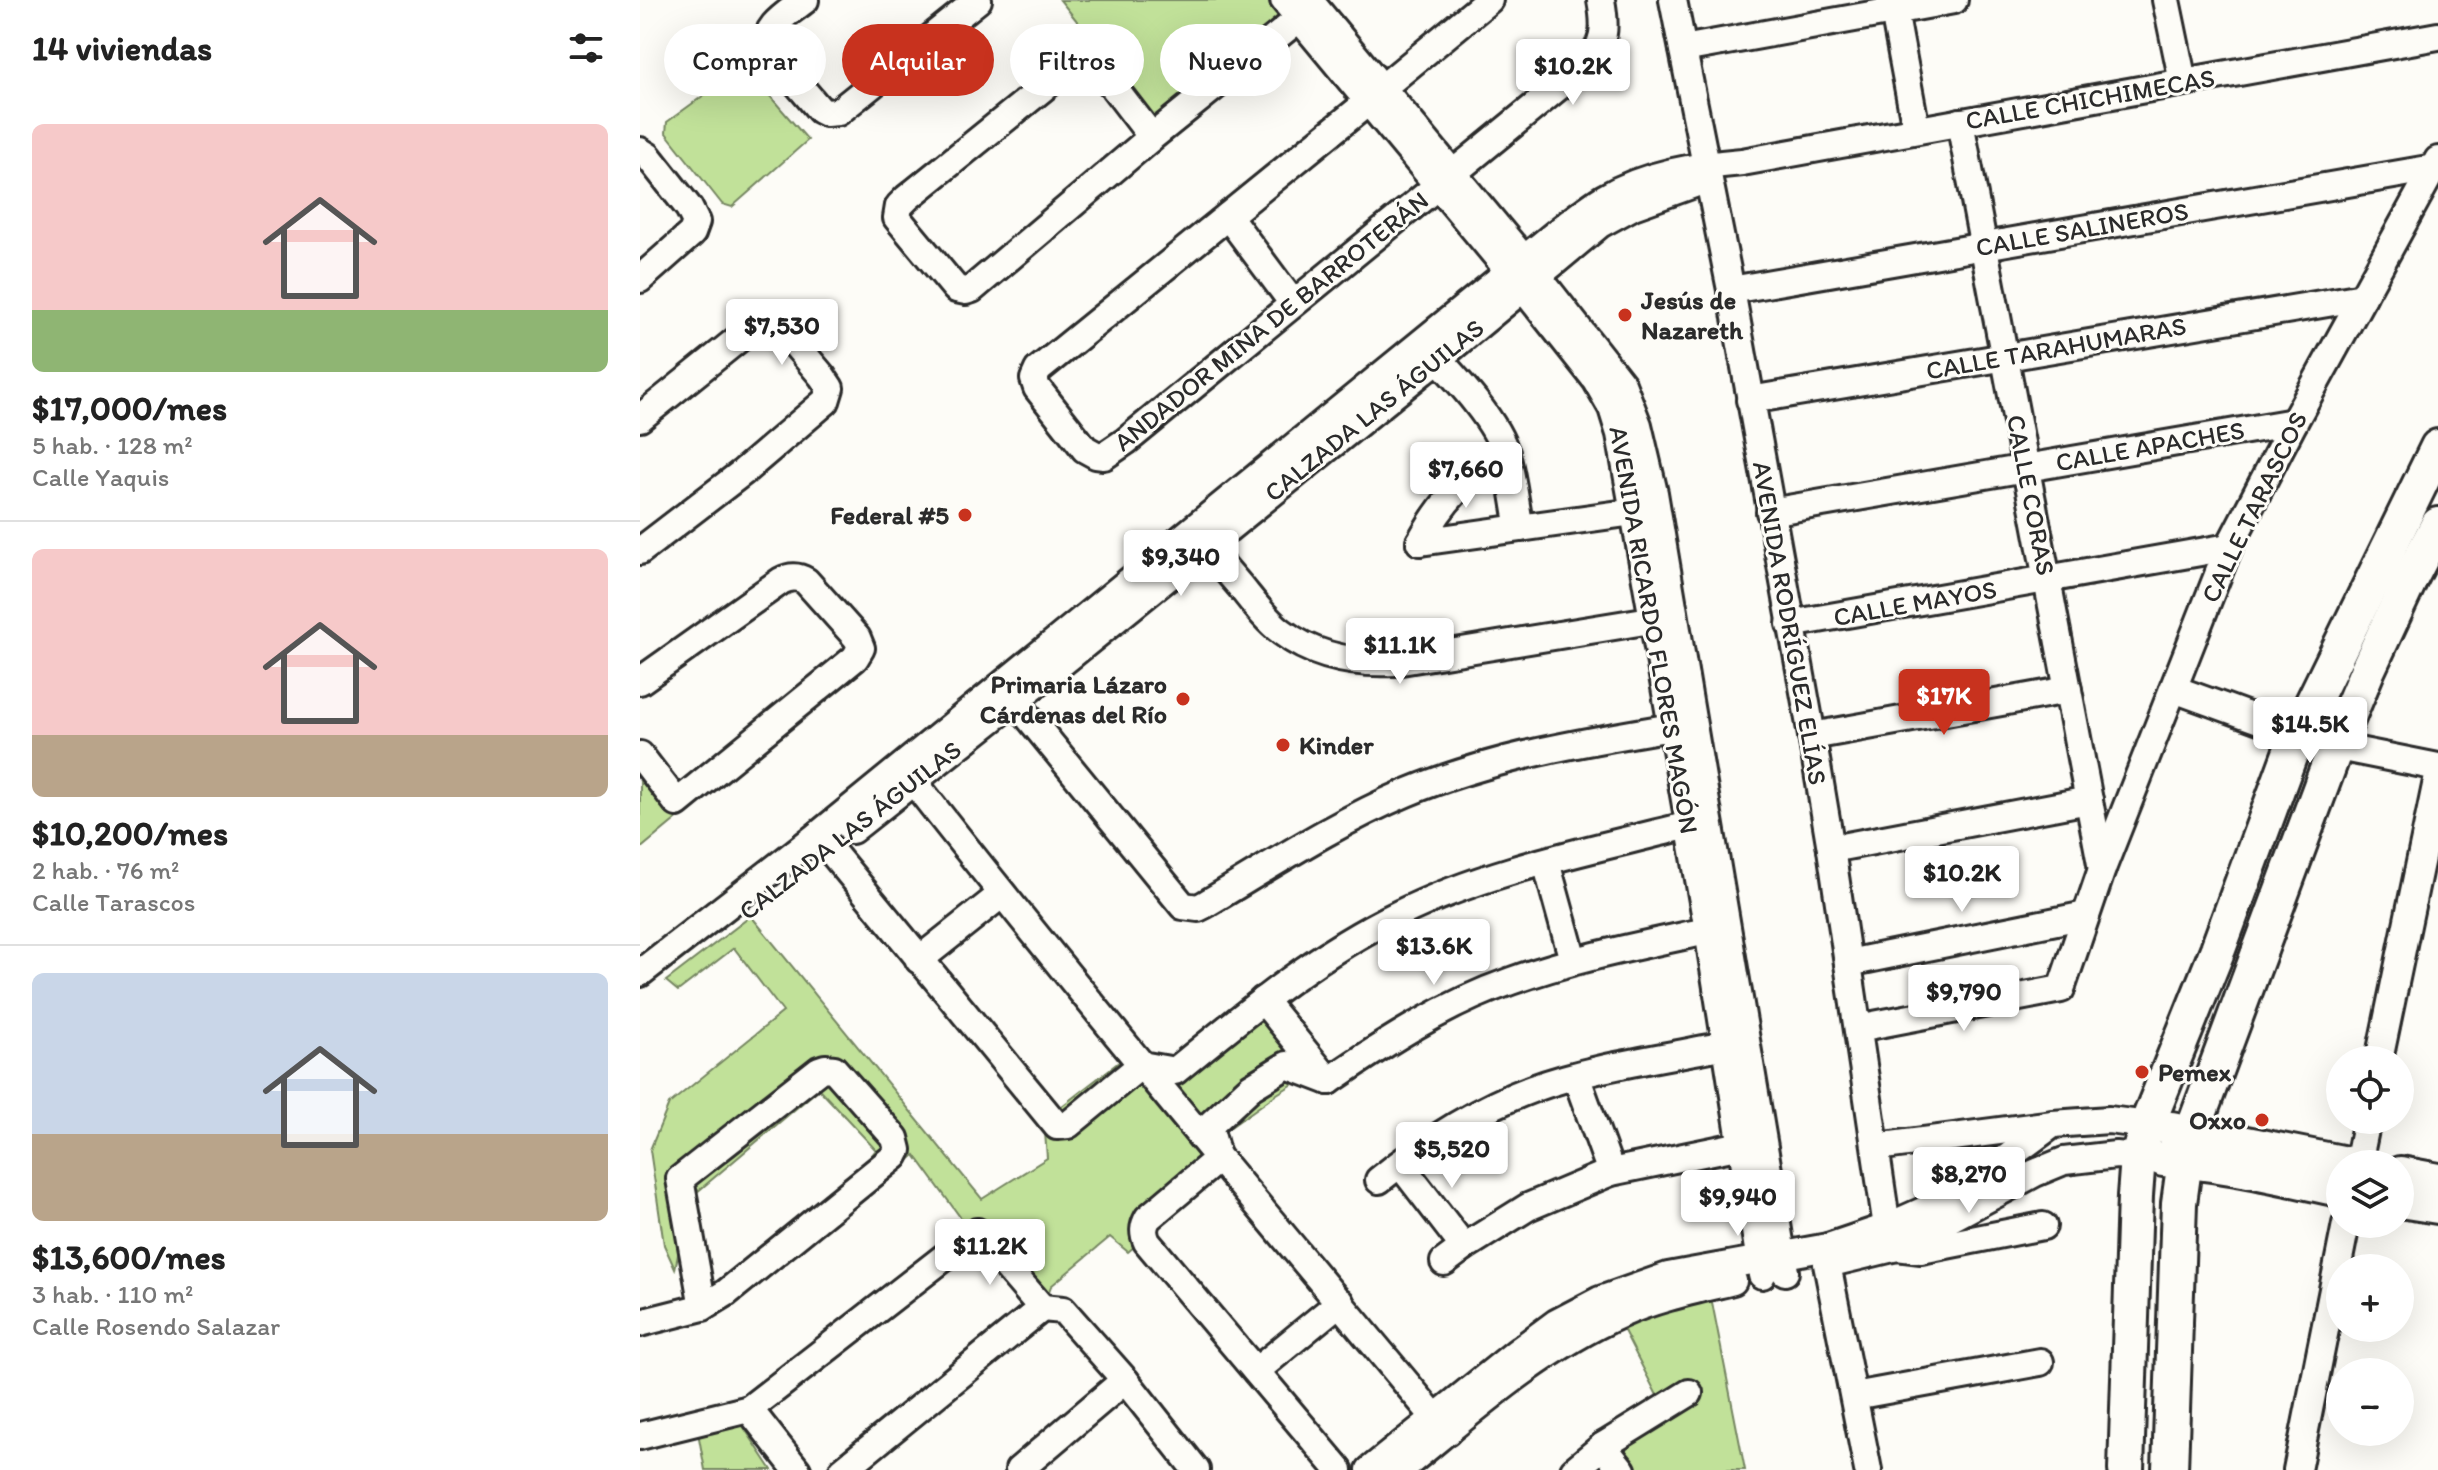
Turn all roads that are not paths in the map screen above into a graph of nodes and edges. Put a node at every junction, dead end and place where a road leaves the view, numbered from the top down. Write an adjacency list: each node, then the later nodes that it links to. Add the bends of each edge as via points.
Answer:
1 (805, 0): 2 (street, via 769,29 766,42 826,113 838,112)
2 (978, 0)
3 (1489, 0): 13 (street)
4 (1601, 0): 20 (street, ANDADOR MINA DE BARROTERÁN, via 1604,36 1594,57)
5 (1673, 0): 11 (street, AVENIDA RODRÍGUEZ ELÍAS)
6 (1954, 0): 9 (street)
7 (2166, 0): 12 (street)
8 (1306, 5): 13 (street, AVENIDA RICARDO FLORES MAGÓN); 16 (street)
9 (1893, 5): 11 (street); 15 (street)
10 (2438, 36): 12 (street, CALLE CHICHIMECAS)
11 (1683, 49): 19 (street, AVENIDA RODRÍGUEZ ELÍAS)
12 (2183, 82): 14 (street, CALLE CHICHIMECAS)
13 (1375, 95): 20 (street, AVENIDA RICARDO FLORES MAGÓN); 21 (street)
14 (1960, 122): 15 (street, CALLE CHICHIMECAS); 22 (street, CALLE CORAS)
15 (1916, 129): 19 (street, CALLE CHICHIMECAS)
16 (1152, 137): 16 (street, via 966,291 956,289 897,218 907,198 1082,59 1096,64)
17 (640, 151): 24 (street, via 696,222 692,233)
18 (2436, 164): 22 (street, CALLE SALINEROS); 26 (street, CALLE TARASCOS)
19 (1708, 172): 23 (street, CALZADA LAS ÁGUILAS, via 1654,177 1603,199); 25 (street, AVENIDA RODRÍGUEZ ELÍAS)
20 (1445, 180): 23 (street, AVENIDA RICARDO FLORES MAGÓN); 27 (street, ANDADOR MINA DE BARROTERÁN)
21 (1228, 216): 27 (street); 27 (street, ANDADOR MINA DE BARROTERÁN, via 1042,366 1035,374 1037,388 1085,449 1104,456)
22 (1983, 246): 25 (street, CALLE SALINEROS); 29 (street, CALLE CORAS)
23 (1523, 274): 28 (street, CALZADA LAS ÁGUILAS); 37 (street, AVENIDA RICARDO FLORES MAGÓN, via 1612,408); 46 (street, AVENIDA RICARDO FLORES MAGÓN, via 1622,384 1631,404 1654,493)
24 (640, 279)
25 (1731, 290): 30 (street, AVENIDA RODRÍGUEZ ELÍAS)
26 (2363, 297): 29 (street, CALLE TARAHUMARAS); 32 (street, CALLE TARASCOS)
27 (1292, 302)
28 (1431, 351): 33 (street, via 1483,413); 41 (street, CALZADA LAS ÁGUILAS)
29 (2005, 357): 30 (street, CALLE TARAHUMARAS); 35 (street, CALLE CORAS)
30 (1750, 400): 38 (street, AVENIDA RODRÍGUEZ ELÍAS)
31 (640, 418): 43 (street, via 763,319 779,325 830,388 826,401)
32 (2294, 422): 35 (street, CALLE APACHES); 42 (street, CALLE TARASCOS)
33 (1506, 453): 40 (street); 40 (street, via 1456,489 1420,542)
34 (2435, 461): 53 (main road)
35 (2026, 467): 38 (street, CALLE APACHES); 45 (street, CALLE CORAS)
36 (2438, 510): 44 (main road)
37 (1634, 512): 40 (street); 46 (street, AVENIDA RICARDO FLORES MAGÓN)
38 (1770, 512): 47 (street, AVENIDA RODRÍGUEZ ELÍAS)
39 (2438, 525): 44 (main road)
40 (1520, 528)
41 (1200, 538): 46 (street, via 1283,633 1337,659 1395,662); 51 (street, CALZADA LAS ÁGUILAS)
42 (2229, 547): 45 (street, CALLE MAYOS); 49 (street, CALLE TARASCOS)
43 (640, 551)
44 (2410, 579): 55 (main road)
45 (2047, 581): 47 (street, CALLE MAYOS); 50 (street, CALLE CORAS)
46 (1664, 618): 52 (street, AVENIDA RICARDO FLORES MAGÓN)
47 (1790, 624): 54 (street, AVENIDA RODRÍGUEZ ELÍAS)
48 (640, 681): 56 (street, via 791,577 806,581 861,648 677,803)
49 (2174, 689): 53 (street); 65 (street, CALLE TARASCOS)
50 (2068, 690): 54 (street); 60 (street, CALLE CORAS)
51 (1008, 693): 52 (street, via 1183,906 1190,908 1204,905 1330,830 1420,788 1542,750); 59 (street, CALZADA LAS ÁGUILAS); 62 (street, CALZADA LAS ÁGUILAS)
52 (1683, 725): 61 (street, AVENIDA RICARDO FLORES MAGÓN); 68 (street, AVENIDA RICARDO FLORES MAGÓN)
53 (2297, 735): 55 (street); 82 (main road)
54 (1812, 736): 63 (street, AVENIDA RODRÍGUEZ ELÍAS)
55 (2336, 746): 57 (street); 85 (main road)
56 (640, 755)
57 (2438, 767)
58 (2438, 776): 77 (street)
59 (914, 782): 62 (street, CALZADA LAS ÁGUILAS); 66 (street)
60 (2089, 800): 63 (street); 65 (street, CALLE CORAS)
61 (1689, 825): 64 (street); 68 (street, AVENIDA RICARDO FLORES MAGÓN)
62 (823, 842): 69 (street); 72 (street, CALZADA LAS ÁGUILAS); 73 (street, CALZADA LAS ÁGUILAS)
63 (1831, 849): 71 (street, AVENIDA RODRÍGUEZ ELÍAS)
64 (1546, 862): 70 (street); 74 (street, via 1473,883 1399,914 1329,953)
65 (2102, 869): 67 (street, CALLE TARASCOS)
66 (1002, 894): 69 (street); 78 (street)
67 (2086, 915): 71 (street); 75 (street, CALLE TARASCOS, via 2061,989)
68 (1718, 928): 70 (street); 76 (street, AVENIDA RICARDO FLORES MAGÓN); 83 (street, AVENIDA RICARDO FLORES MAGÓN)
69 (919, 960): 78 (street, via 1057,1126 1068,1125)
70 (1573, 960): 80 (street, via 1445,1009)
71 (1848, 963): 75 (street, AVENIDA RODRÍGUEZ ELÍAS)
72 (640, 973)
73 (640, 994)
74 (1263, 1000): 78 (street, via 1175,1071); 80 (street)
75 (1858, 1028): 84 (street, AVENIDA RODRÍGUEZ ELÍAS)
76 (1725, 1045): 79 (street); 83 (street, AVENIDA RICARDO FLORES MAGÓN)
77 (2382, 1046)
78 (1141, 1065): 87 (street)
79 (1576, 1076): 89 (street, via 1488,1107); 90 (street)
80 (1329, 1081): 87 (street, via 1287,1065 1251,1087 1209,1126)
81 (2053, 1124): 82 (street, via 2109,1120); 84 (street); 98 (street)
82 (2147, 1125): 85 (main road); 86 (main road)
83 (1752, 1143): 90 (street); 101 (street, AVENIDA RICARDO FLORES MAGÓN)
84 (1876, 1147): 98 (street, AVENIDA RODRÍGUEZ ELÍAS)
85 (2189, 1147): 86 (main road); 88 (main road); 94 (main road); 126 (main road, via 2179,1203)
86 (2138, 1157): 98 (street, via 2064,1161); 125 (main road)
87 (1218, 1159): 102 (street); 107 (street, via 1148,1218 1143,1231)
88 (2326, 1162)
89 (1400, 1164): 90 (street, via 1454,1255 1528,1207); 92 (street)
90 (1611, 1172)
91 (2414, 1177): 93 (main road)
92 (1379, 1180)
93 (2438, 1181)
94 (2326, 1185)
95 (2414, 1202): 96 (main road)
96 (2438, 1206)
97 (2043, 1226): 98 (street, via 1921,1250)
98 (1892, 1237): 100 (street)
99 (2343, 1238): 127 (street)
100 (1827, 1256): 101 (street); 110 (street)
101 (1772, 1266): 112 (street, via 1623,1313)
102 (1340, 1302): 107 (street); 112 (street)
103 (703, 1307): 103 (street, via 741,1282 890,1162 898,1150 895,1138 834,1069 819,1070 680,1179); 105 (street)
104 (1042, 1308): 108 (street, via 1063,1310); 111 (street, via 977,1232); 116 (street)
105 (640, 1323)
106 (2040, 1362): 110 (street)
107 (1256, 1371): 119 (street)
108 (1125, 1380): 117 (street); 118 (street)
109 (1689, 1393): 114 (street)
110 (1854, 1396): 124 (street)
111 (749, 1409): 113 (street); 115 (street)
112 (1441, 1424): 120 (street); 121 (street)
113 (640, 1436)
114 (1603, 1446): 122 (street); 123 (street)
115 (797, 1470)
116 (843, 1470)
117 (1019, 1470)
118 (1196, 1470)
119 (1339, 1470)
120 (1370, 1470)
121 (1400, 1470)
122 (1574, 1470)
123 (1622, 1470)
124 (1868, 1470)
125 (2126, 1470)
126 (2170, 1470)
127 (2297, 1470)

